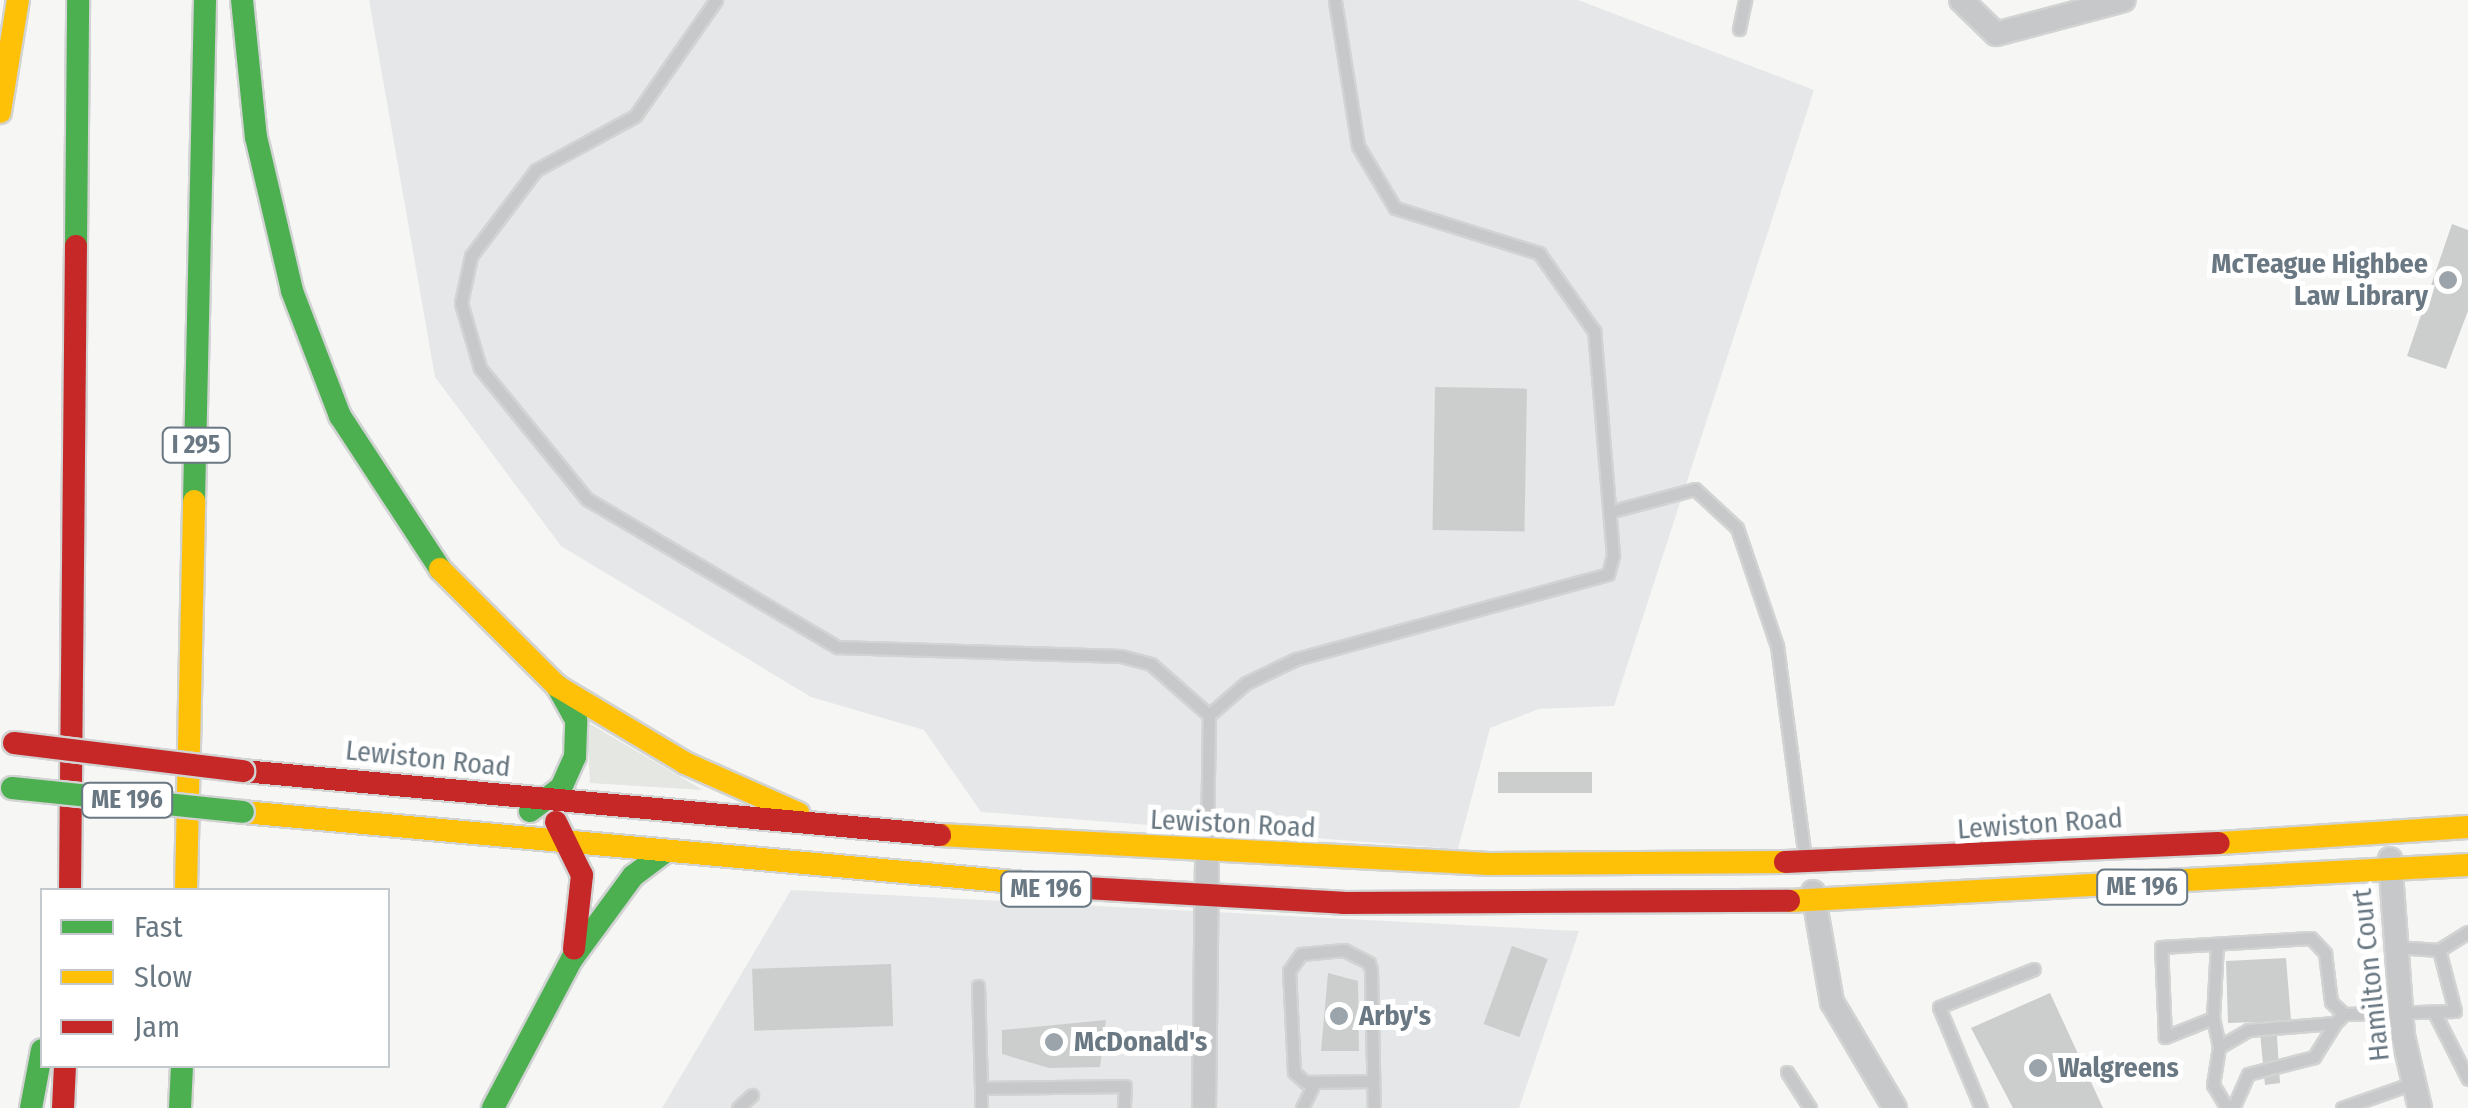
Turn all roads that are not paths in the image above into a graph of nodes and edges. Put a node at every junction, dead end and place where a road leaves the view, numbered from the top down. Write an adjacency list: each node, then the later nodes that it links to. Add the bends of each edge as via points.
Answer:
1 (18, 0): 11 (highway)
2 (78, 0): 28 (highway)
3 (205, 0): 29 (highway, I 295)
4 (242, 0): 13 (highway, via 271,214 340,416 435,566)
5 (716, 0): 14 (lane, via 635,116 536,170 471,256 461,303 480,368 587,499 837,647 1121,656 1151,664)
6 (1334, 0): 12 (lane, via 1358,146 1395,208 1539,253 1594,331)
7 (1746, 0): 10 (lane)
8 (1961, 0): 9 (street, via 1996,34)
9 (2124, 0)
10 (1739, 29)
11 (0, 112)
12 (1609, 512): 14 (lane, via 1608,574 1296,659 1246,683); 25 (lane, via 1695,489 1737,528 1777,646)
13 (557, 686): 17 (highway, via 578,744 568,779); 19 (highway, via 685,763)
14 (1209, 716): 24 (lane)
15 (7, 742): 17 (highway, Lewiston Road / ME 196, bridge)
16 (6, 788): 20 (highway, ME 196, bridge)
17 (546, 801): 19 (highway, Lewiston Road / ME 196); 20 (highway); 22 (highway)
18 (2468, 827): 21 (highway, Lewiston Road / ME 196)
19 (836, 829): 24 (highway, Lewiston Road / ME 196)
20 (496, 833): 22 (highway, ME 196)
21 (2387, 836): 25 (highway, Lewiston Road / ME 196); 27 (street, Hamilton Court)
22 (566, 840): 23 (highway, ME 196); 36 (highway, via 583,894)
23 (665, 852): 30 (highway, ME 196); 36 (highway, via 633,876)
24 (1208, 855): 25 (highway, Lewiston Road / ME 196); 30 (street)
25 (1806, 864): 31 (street)
26 (2468, 865): 27 (highway, ME 196)
27 (2391, 874): 31 (highway, ME 196); 34 (street, Hamilton Court)
28 (70, 888)
29 (186, 888)
30 (1206, 898): 31 (highway, ME 196); 62 (street)
31 (1814, 900): 66 (street, via 1832,1002)
32 (2468, 932): 35 (lane)
33 (2217, 944): 42 (lane); 42 (lane, via 2161,948 2165,1037); 43 (lane, via 2311,938 2325,953)
34 (2396, 947): 35 (lane); 40 (street, Hamilton Court)
35 (2439, 950): 39 (lane)
36 (572, 959): 58 (highway)
37 (2034, 969): 67 (lane, via 1939,1007)
38 (978, 986): 53 (lane)
39 (2462, 1009): 41 (lane)
40 (2400, 1011): 41 (lane); 43 (lane); 52 (street, Hamilton Court)
41 (2434, 1012): 49 (lane)
42 (2213, 1018): 44 (lane)
43 (2339, 1018): 44 (lane, via 2248,1030); 68 (lane, via 2314,1057 2248,1074)
44 (2219, 1046): 68 (lane, via 2213,1086)
45 (40, 1061): 55 (highway)
46 (65, 1068): 56 (highway)
47 (182, 1068): 57 (highway)
48 (1787, 1072): 65 (lane)
49 (2468, 1079)
50 (1373, 1082): 51 (lane); 51 (lane, via 1369,963 1344,950 1309,951 1290,971 1294,1072); 64 (lane)
51 (1314, 1083): 63 (lane)
52 (2414, 1083): 69 (lane); 70 (street, Hamilton Court)
53 (981, 1088): 60 (lane); 61 (lane, via 1125,1086)
54 (752, 1094): 59 (lane)
55 (31, 1108)
56 (63, 1108)
57 (180, 1108)
58 (493, 1108)
59 (738, 1108)
60 (982, 1108)
61 (1124, 1108)
62 (1204, 1108)
63 (1302, 1108)
64 (1374, 1108)
65 (1810, 1108)
66 (1894, 1108)
67 (1981, 1108)
68 (2230, 1108)
69 (2342, 1108)
70 (2420, 1108)

